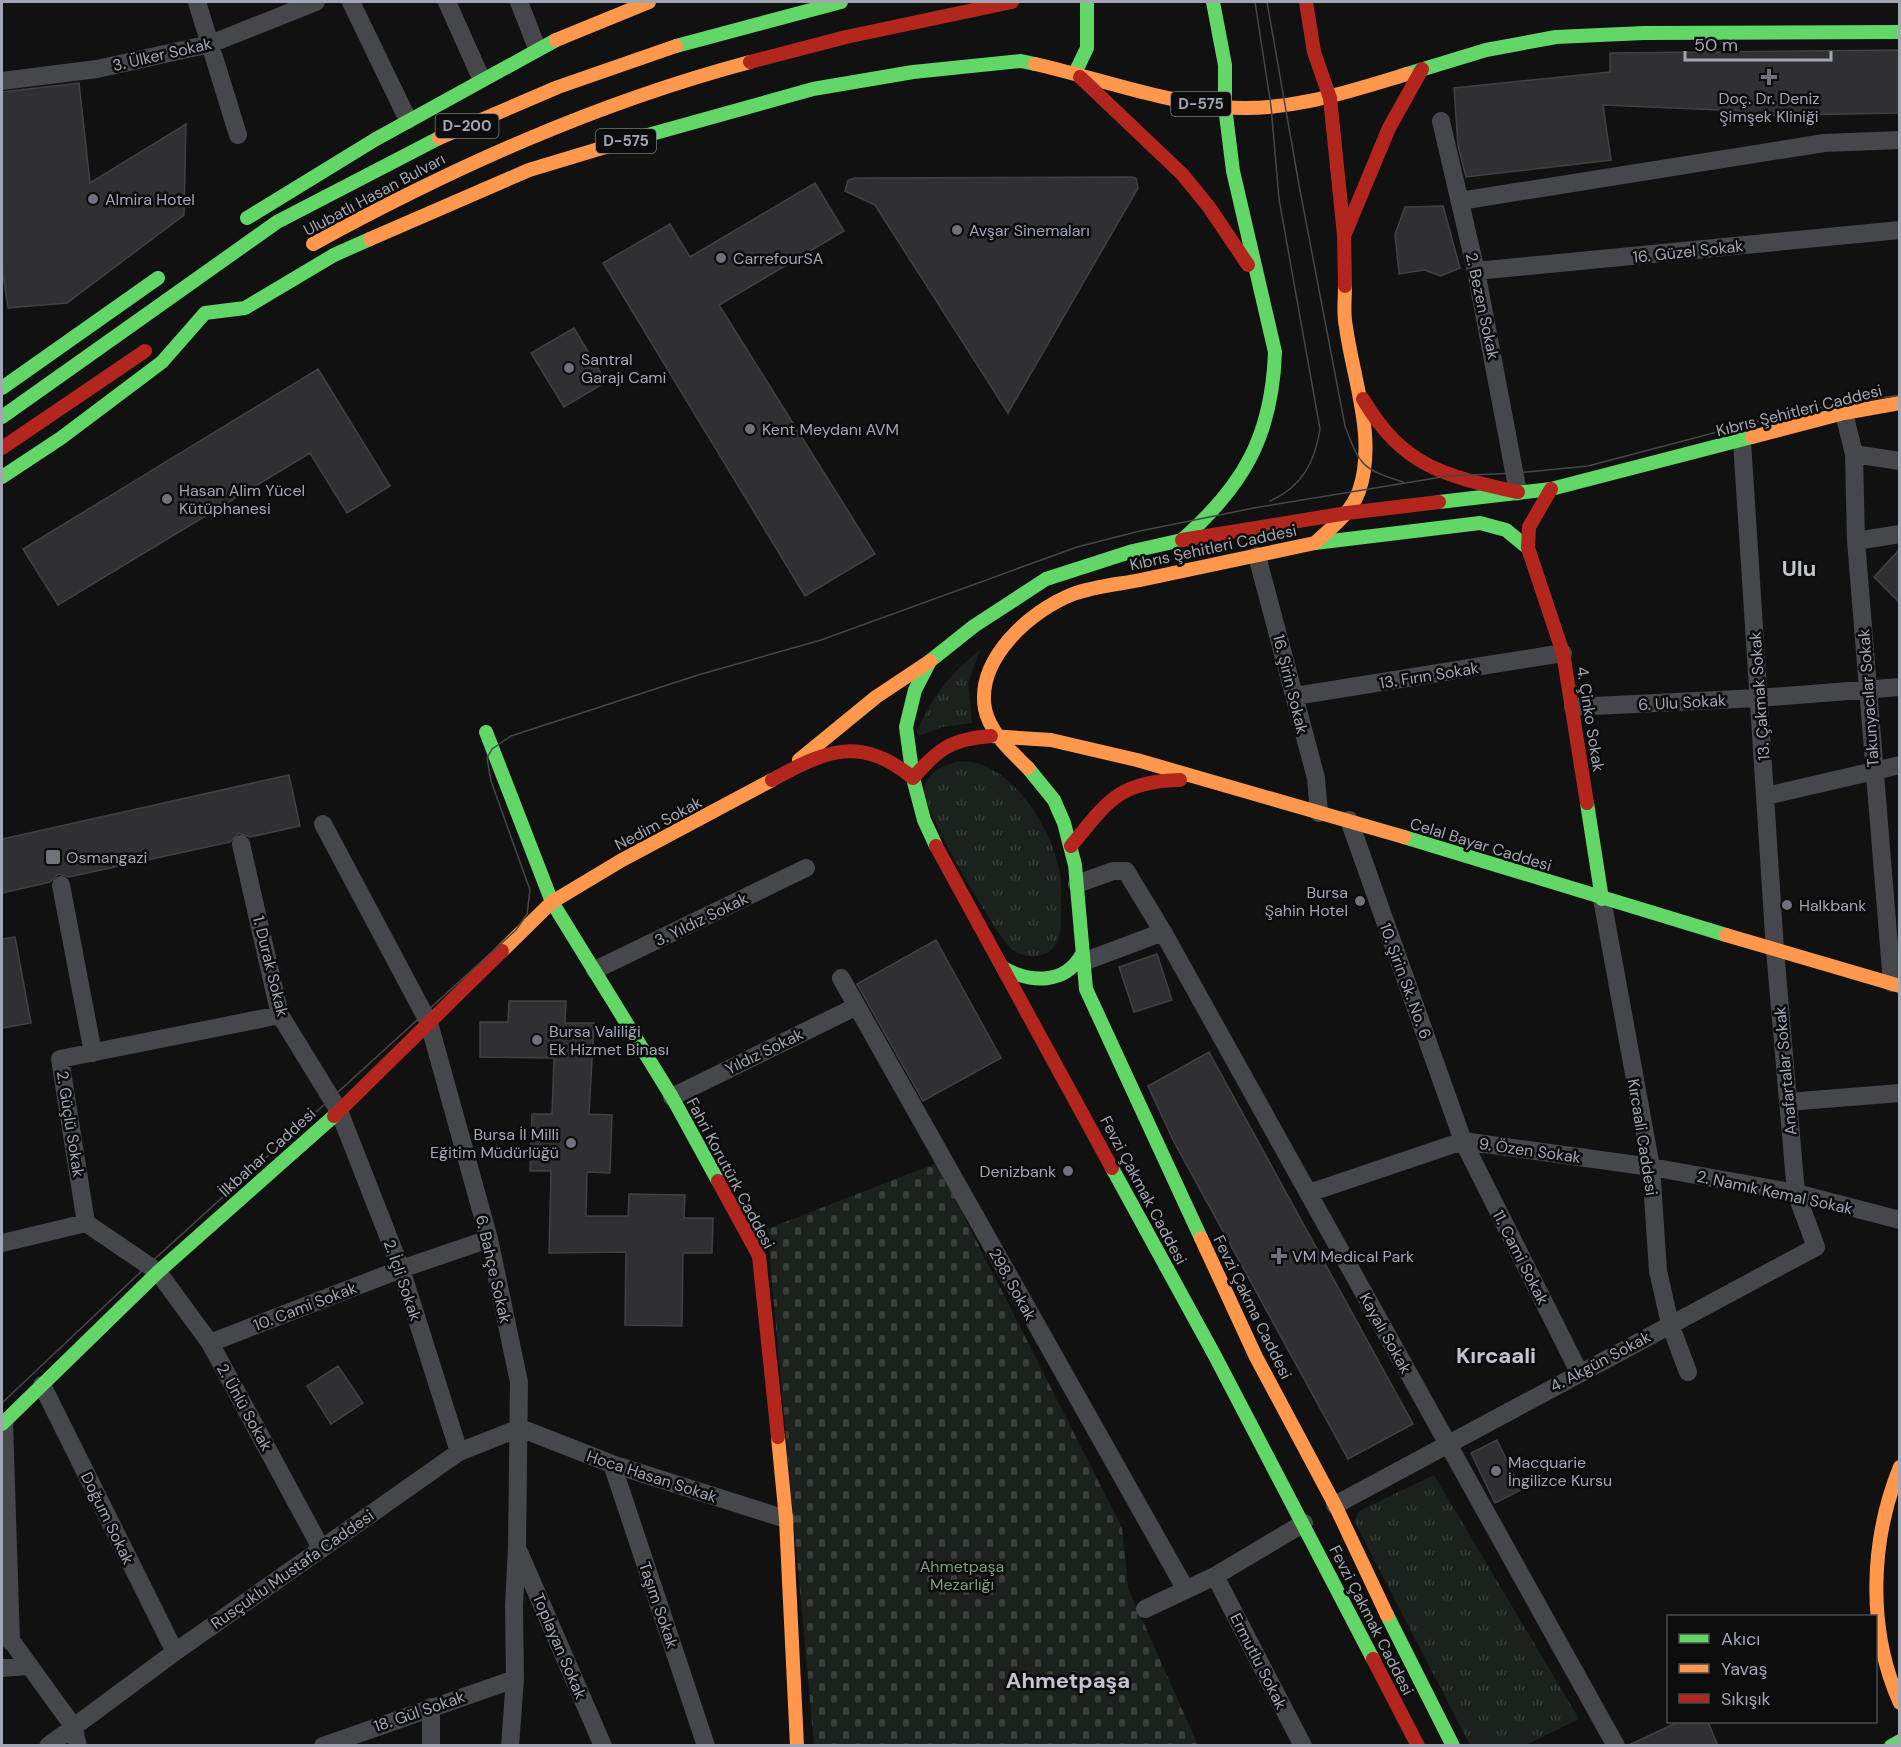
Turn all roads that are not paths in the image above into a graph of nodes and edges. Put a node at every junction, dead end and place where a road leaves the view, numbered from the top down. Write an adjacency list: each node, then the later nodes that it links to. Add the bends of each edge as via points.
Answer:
1 (197, 2): 14 (street)
2 (316, 2): 14 (street, 3. Ülker Sokak)
3 (351, 2): 22 (street)
4 (447, 2): 18 (street)
5 (519, 2): 15 (street)
6 (649, 2): 12 (main road)
7 (841, 2): 37 (main road, Ulubatlı Hasan Bulvarı / D-200, via 674,46 558,87 450,133 277,222)
8 (1012, 2): 31 (main road, Ulubatlı Hasan Bulvarı / D-200, via 877,28 686,81 576,118 468,163)
9 (1087, 2): 17 (main road, via 1087,48)
10 (1213, 2): 21 (main road, via 1225,65)
11 (1306, 2): 20 (main road, via 1314,52)
12 (607, 9): 15 (main road)
13 (1899, 32): 16 (main road, via 1556,37 1486,50)
14 (210, 44): 19 (street, 3. Ülker Sokak, via 97,69); 24 (street)
15 (537, 48): 18 (main road)
16 (1422, 69): 20 (main road); 30 (main road, via 1389,128)
17 (1075, 73): 21 (main road, D-575, via 1181,101); 34 (main road, via 1181,172); 36 (main road, D-575, via 1021,62 913,72 813,89 684,123 530,170 334,255 245,308)
18 (481, 78): 22 (main road)
19 (2, 81)
20 (1330, 98): 21 (main road, D-575, via 1287,105); 30 (main road)
21 (1225, 107): 34 (main road, via 1233,171)
22 (408, 120): 26 (main road)
23 (1441, 121): 27 (street, 2. Bezen Sokak)
24 (238, 135)
25 (1899, 141): 27 (street, via 1824,143)
26 (301, 182): 28 (main road); 37 (main road)
27 (1460, 201): 32 (street, 2. Bezen Sokak)
28 (234, 226)
29 (1899, 230): 32 (street, 16. Güzel Sokak)
30 (1344, 236): 40 (main road, via 1345,324)
31 (297, 253)
32 (1476, 271): 51 (street, 2. Bezen Sokak)
33 (167, 272): 38 (main road)
34 (1258, 279): 54 (main road, via 1275,352 1276,382 1267,426 1257,452 1230,495)
35 (232, 295): 36 (main road)
36 (205, 313): 46 (main road); 49 (main road, via 162,362)
37 (128, 327): 44 (main road, Ulubatlı Hasan Bulvarı / D-200)
38 (31, 367): 39 (main road); 41 (main road)
39 (12, 368)
40 (1358, 384): 51 (main road, via 1371,415 1399,448 1423,466 1448,476); 52 (main road, via 1365,433 1364,466 1359,491)
41 (2, 388)
42 (1899, 403): 43 (main road, Kıbrıs Şehitleri Caddesi)
43 (1844, 413): 45 (main road, Kıbrıs Şehitleri Caddesi); 47 (street, Takunyacılar Sokak)
44 (2, 417)
45 (1742, 441): 50 (main road, Kıbrıs Şehitleri Caddesi); 64 (street, 13. Çakmak Sokak)
46 (2, 448)
47 (1854, 454): 48 (street); 55 (street, Takunyacılar Sokak)
48 (1899, 461)
49 (2, 477)
50 (1551, 489): 51 (main road, Kıbrıs Şehitleri Caddesi); 57 (main road, via 1529,527)
51 (1518, 492): 52 (main road, Kıbrıs Şehitleri Caddesi)
52 (1347, 513): 54 (main road, Kıbrıs Şehitleri Caddesi); 56 (main road)
53 (1899, 534): 55 (street)
54 (1182, 540): 60 (main road, Kıbrıs Şehitleri Caddesi, via 1046,579 974,626)
55 (1856, 541): 62 (street, Takunyacılar Sokak)
56 (1315, 543): 57 (main road, Kıbrıs Şehitleri Caddesi, via 1480,523 1506,530); 58 (main road, Kıbrıs Şehitleri Caddesi)
57 (1528, 548): 59 (main road, 4. Çinko Sokak)
58 (1257, 556): 63 (street, 16. Şirin Sokak); 66 (main road, Kıbrıs Şehitleri Caddesi, via 1073,594 1029,620 994,655 986,679 986,709)
59 (1563, 653): 63 (street, 13. Fırın Sokak); 65 (main road, 4. Çinko Sokak)
60 (930, 661): 70 (main road, Kıbrıs Şehitleri Caddesi, via 876,697); 71 (main road, Fevzi Çakmak Caddesi, via 915,690 906,727)
61 (1899, 687): 62 (street, 6. Ulu Sokak)
62 (1868, 690): 64 (street, 6. Ulu Sokak); 69 (street, Takunyacılar Sokak)
63 (1295, 696): 74 (street, 16. Şirin Sokak, via 1316,778)
64 (1758, 698): 65 (street, 6. Ulu Sokak); 73 (street, 13. Çakmak Sokak)
65 (1573, 707): 82 (main road, 4. Çinko Sokak)
66 (995, 731): 71 (main road, Celal Bayar Caddesi, via 953,742 934,754); 72 (main road, Celal Bayar Caddesi, via 1137,760); 78 (main road, via 1054,800)
67 (486, 732): 83 (main road, Fahri Korutürk Caddesi)
68 (1899, 765): 69 (street)
69 (1873, 770): 73 (street); 90 (street, Takunyacılar Sokak)
70 (782, 776): 71 (main road, via 827,754 846,750 880,754); 83 (main road, Nedim Sokak, via 595,875)
71 (913, 778): 87 (main road, Fevzi Çakmak Caddesi, via 924,820 937,849)
72 (1206, 781): 74 (main road, Celal Bayar Caddesi); 78 (main road, via 1159,779 1116,793)
73 (1766, 796): 85 (street, 13. Çakmak Sokak)
74 (1319, 813): 75 (main road, Celal Bayar Caddesi)
75 (1349, 820): 82 (main road, Celal Bayar Caddesi); 99 (street, 10. Şirin Sk. No. 6)
76 (323, 824): 93 (street, 6. Bahçe Sokak)
77 (242, 844): 92 (street, 1. Durak Sokak)
78 (1071, 846): 80 (main road)
79 (806, 868): 88 (street, 3. Yıldız Sokak)
80 (1076, 874): 84 (street, Kayalı Sokak, via 1126,872); 86 (main road, Fevzi Çakma Caddesi)
81 (61, 885): 94 (street)
82 (1602, 899): 85 (main road, Celal Bayar Caddesi); 100 (street, Kırcaali Caddesi)
83 (552, 902): 88 (main road, Fahri Korutürk Caddesi); 93 (main road, İlkbahar Caddesi)
84 (1163, 932): 86 (street); 101 (street, Kayalı Sokak)
85 (1774, 950): 90 (main road, Celal Bayar Caddesi); 97 (street, Anafartalar Sokak)
86 (1082, 958): 87 (main road, via 1067,972 1047,979 1033,980); 121 (main road, Fevzi Çakma Caddesi, via 1086,989 1256,1357)
87 (1003, 968): 123 (main road, Fevzi Çakmak Caddesi)
88 (595, 970): 96 (main road, Fahri Korutürk Caddesi)
89 (841, 978): 91 (street, 298. Sokak)
90 (1896, 985)
91 (856, 1006): 96 (street, Yıldız Sokak); 127 (street, 298. Sokak)
92 (280, 1015): 94 (street, 2. Güçlü Sokak); 98 (street, 1. Durak Sokak)
93 (429, 1023): 98 (main road, İlkbahar Caddesi); 105 (street, 6. Bahçe Sokak)
94 (93, 1053): 104 (street, 2. Güçlü Sokak, via 60,1059)
95 (1899, 1093): 97 (street)
96 (672, 1097): 122 (main road, Fahri Korutürk Caddesi, via 759,1256)
97 (1788, 1102): 102 (street, Anafartalar Sokak)
98 (339, 1110): 107 (street, 2. İçli Sokak); 108 (main road, İlkbahar Caddesi)
99 (1463, 1141): 100 (street, 9. Özen Sokak); 101 (street, 9. Özen Sokak); 111 (street, 11. Cami Sokak)
100 (1651, 1167): 102 (street, 2. Namık Kemal Sokak); 109 (street, Kırcaali Caddesi, via 1658,1270)
101 (1309, 1193): 116 (street, Kayalı Sokak)
102 (1796, 1193): 103 (street, 2. Namık Kemal Sokak); 109 (street, 4. Akgün Sokak, via 1816,1247)
103 (1899, 1220)
104 (86, 1223): 106 (street); 108 (street, 2. Ünlü Sokak)
105 (489, 1239): 107 (street, 10. Cami Sokak); 115 (street, 6. Bahçe Sokak, via 519,1382)
106 (2, 1243)
107 (401, 1269): 110 (street, 10. Cami Sokak); 117 (street, 2. İçli Sokak)
108 (158, 1272): 110 (street, 2. Ünlü Sokak); 113 (main road, İlkbahar Caddesi)
109 (1670, 1324): 111 (street, 4. Akgün Sokak); 112 (street, Kırcaali Caddesi)
110 (210, 1343): 125 (street, 2. Ünlü Sokak)
111 (1579, 1372): 116 (street, 4. Akgün Sokak)
112 (1688, 1372)
113 (42, 1385): 114 (main road, İlkbahar Caddesi); 132 (street, Doğum Sokak)
114 (3, 1423): 131 (street)
115 (520, 1428): 117 (street, Rusçuklu Mustafa Caddesi); 118 (street, Hoca Hasan Sokak); 124 (street, 6. Bahçe Sokak)
116 (1447, 1444): 121 (street, 4. Akgün Sokak); 151 (street, Kayalı Sokak)
117 (459, 1452): 125 (street, Rusçuklu Mustafa Caddesi)
118 (612, 1464): 122 (street, Hoca Hasan Sokak); 146 (street, Taşım Sokak)
119 (1899, 1467): 120 (main road)
120 (1894, 1489): 129 (main road, via 1880,1534)
121 (1335, 1505): 150 (main road, Fevzi Çakma Caddesi)
122 (786, 1519): 147 (main road, Fahri Korutürk Caddesi)
123 (1304, 1523): 126 (street); 149 (main road, Fevzi Çakmak Caddesi)
124 (517, 1547): 135 (street, 6. Bahçe Sokak); 145 (street, Toplayan Sokak)
125 (321, 1548): 132 (street, Rusçuklu Mustafa Caddesi)
126 (1215, 1576): 127 (street); 148 (street, Ermutlu Sokak)
127 (1186, 1590): 128 (street)
128 (1145, 1609)
129 (1876, 1615)
130 (1877, 1619): 136 (main road, via 1888,1682)
131 (6, 1634): 133 (street)
132 (175, 1652): 138 (street, Rusçuklu Mustafa Caddesi)
133 (27, 1665): 134 (street); 138 (street)
134 (2, 1668)
135 (516, 1679): 137 (street, 18. Gül Sokak); 144 (street, 6. Bahçe Sokak)
136 (1899, 1703)
137 (431, 1707): 142 (street, 18. Gül Sokak); 143 (street)
138 (73, 1726): 140 (street, Rusçuklu Mustafa Caddesi); 141 (street)
139 (1899, 1741): 152 (main road)
140 (48, 1746)
141 (78, 1746)
142 (323, 1746)
143 (431, 1746)
144 (510, 1746)
145 (603, 1746)
146 (706, 1746)
147 (797, 1746)
148 (1303, 1746)
149 (1418, 1746)
150 (1454, 1746)
151 (1616, 1746)
152 (1891, 1746)

